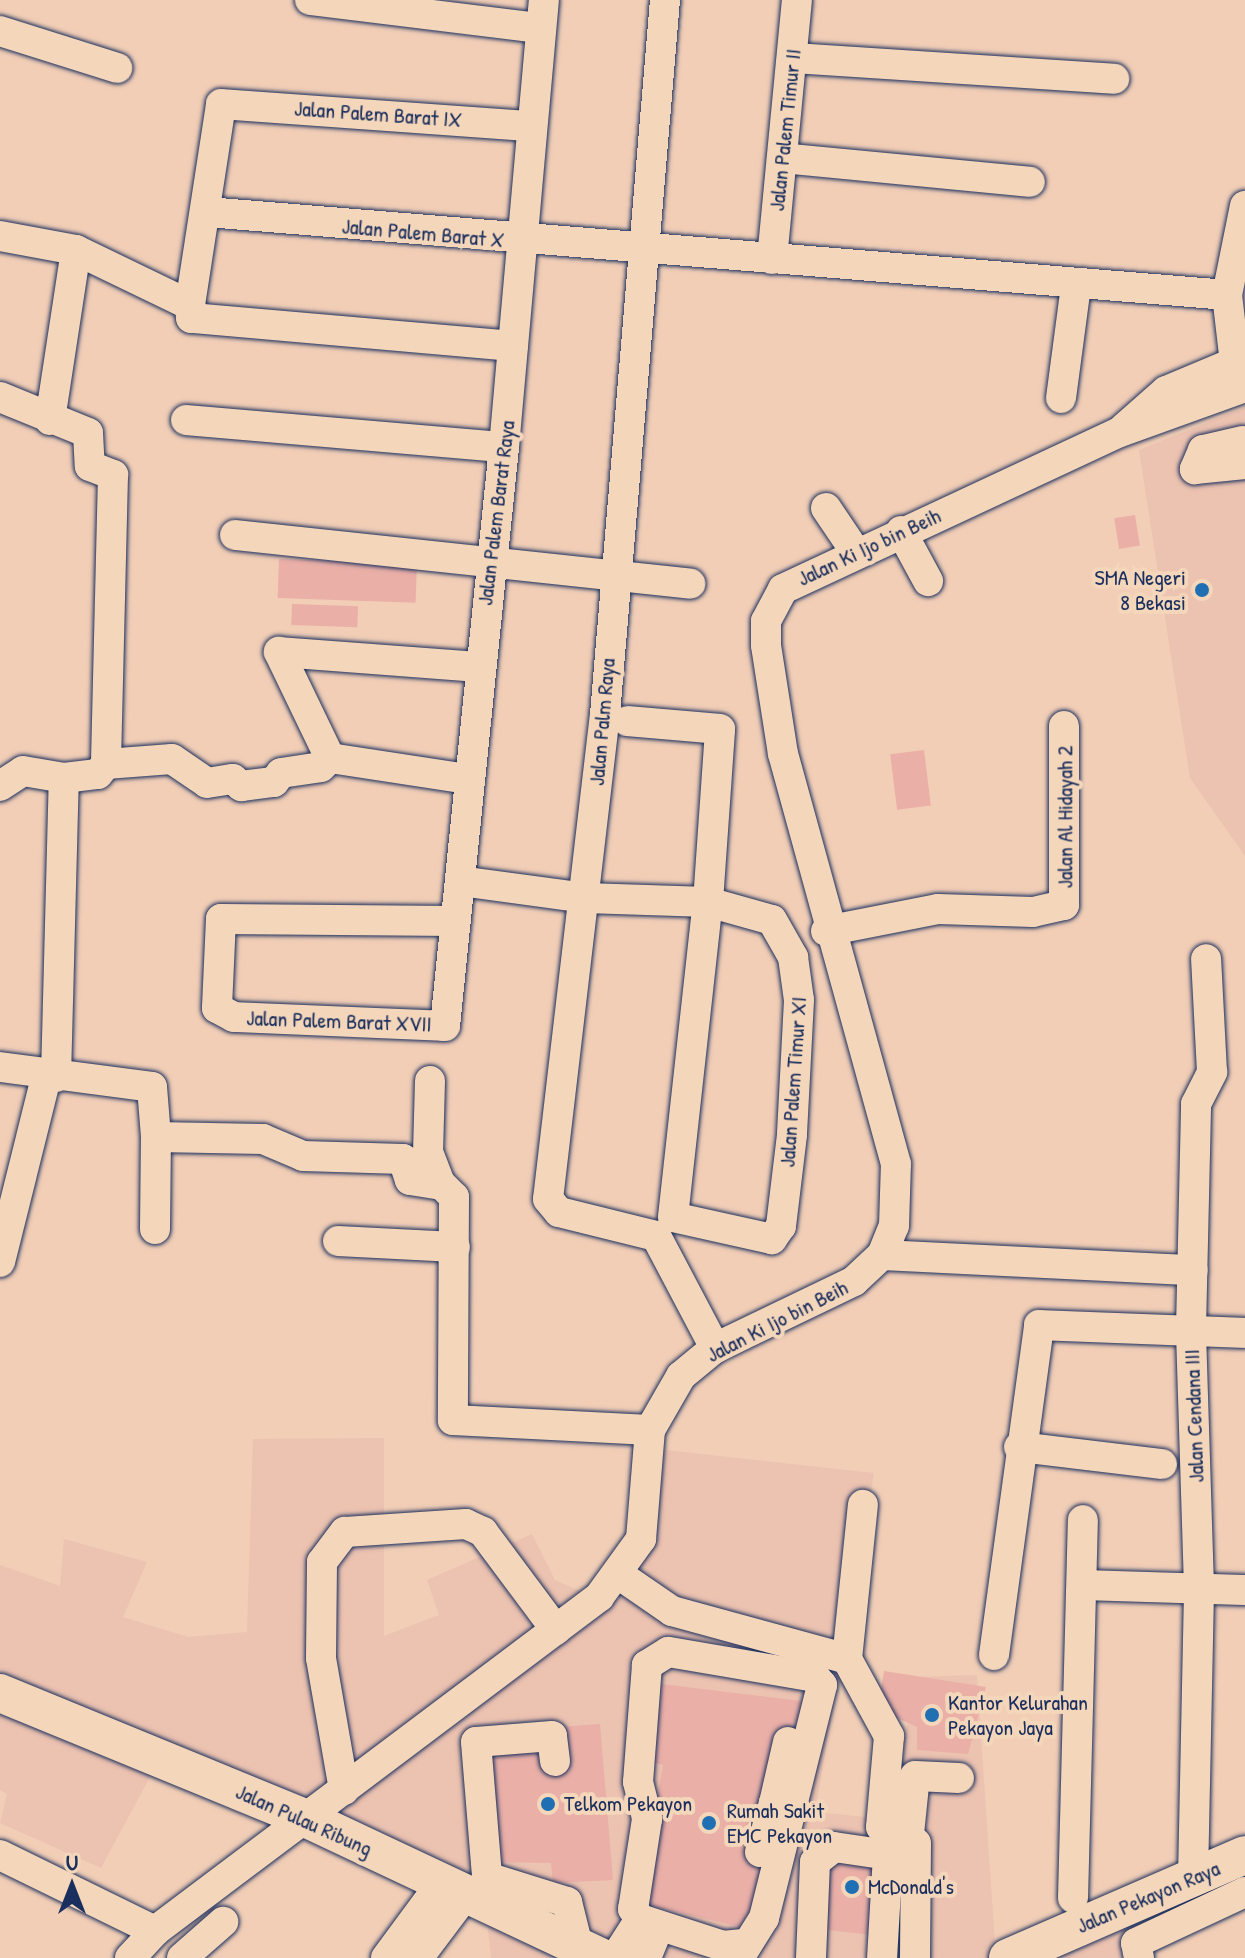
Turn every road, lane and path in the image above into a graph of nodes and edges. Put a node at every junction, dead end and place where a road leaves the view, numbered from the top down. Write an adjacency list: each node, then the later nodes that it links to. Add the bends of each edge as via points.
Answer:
1 (310, 0): 4 (street)
2 (665, 0): 17 (street, Jalan Palm Raya)
3 (797, 0): 6 (street, Jalan Palem Timur II)
4 (542, 14): 9 (street, Jalan Palem Barat Raya)
5 (0, 31): 7 (street)
6 (793, 58): 8 (street); 10 (street, Jalan Palem Timur II)
7 (117, 68)
8 (1114, 79)
9 (530, 126): 13 (street, Jalan Palem Barat IX, via 226,103); 15 (street, Jalan Palem Barat Raya)
10 (782, 158): 11 (street); 18 (street, Jalan Palem Timur II)
11 (1030, 182)
12 (1245, 206): 20 (street)
13 (207, 212): 15 (street, Jalan Palem Barat X); 21 (street)
14 (0, 236): 16 (street)
15 (520, 242): 17 (street, Jalan Palem Barat X); 22 (street, Jalan Palem Barat Raya)
16 (76, 250): 21 (street); 26 (street)
17 (640, 251): 18 (street, Jalan Palem Barat X); 35 (street, Jalan Palm Raya)
18 (772, 259): 19 (street, Jalan Palem Barat X)
19 (1076, 285): 20 (street, Jalan Palem Barat X); 25 (street)
20 (1227, 295): 23 (street)
21 (190, 305): 22 (street, via 191,318)
22 (513, 346): 28 (street, Jalan Palem Barat Raya)
23 (1240, 375): 29 (street); 31 (street, Jalan Ki Ijo bin Beih, via 1166,391 1120,432)
24 (0, 397): 26 (street)
25 (1061, 398)
26 (50, 420): 42 (street, via 88,433 90,466 113,475)
27 (186, 420): 28 (street)
28 (504, 447): 34 (street, Jalan Palem Barat Raya)
29 (1244, 448)
30 (826, 508): 33 (street)
31 (901, 531): 33 (street, Jalan Ki Ijo bin Beih); 36 (street)
32 (235, 535): 34 (street)
33 (855, 551): 50 (street, Jalan Ki Ijo bin Beih, via 783,589 766,621 777,724)
34 (488, 562): 35 (street); 38 (street, Jalan Palem Barat Raya)
35 (614, 577): 37 (street); 47 (street, Jalan Palm Raya)
36 (928, 581)
37 (690, 584)
38 (480, 667): 41 (street, via 279,652); 44 (street, Jalan Palem Barat Raya)
39 (627, 721): 48 (street, via 720,729)
40 (1064, 726): 50 (street, Jalan Al Hidayah 2, via 1064,905 1033,912 938,909)
41 (330, 758): 42 (street, via 321,767 281,773 274,782 241,786 233,779 207,783 172,759); 44 (street)
42 (106, 764): 43 (street, via 98,774)
43 (64, 778): 45 (street, via 23,771); 54 (street)
44 (467, 779): 46 (street, Jalan Palem Barat Raya)
45 (0, 786)
46 (460, 881): 47 (street, Jalan Palem Timur XI); 49 (street, Jalan Palem Barat Raya)
47 (585, 898): 48 (street, Jalan Palem Timur XI); 66 (street, Jalan Palm Raya, via 548,1199 559,1212 656,1236)
48 (708, 902): 48 (street, Jalan Palem Timur XI, via 673,1217 772,1239 781,1226 792,1135 799,1000 793,957 761,912)
49 (455, 921): 52 (street, Jalan Palem Barat Raya); 52 (street, Jalan Palem Barat XVII, via 221,919 216,1002 234,1017)
50 (826, 931): 61 (street, Jalan Ki Ijo bin Beih, via 871,1055 896,1164 894,1226)
51 (1206, 959): 63 (street, Jalan Cendana III, via 1212,1072 1196,1104)
52 (445, 1026)
53 (0, 1067): 54 (street)
54 (51, 1077): 56 (street, via 152,1087); 62 (street)
55 (430, 1081): 57 (street, via 428,1152)
56 (156, 1137): 57 (street, via 263,1139 303,1156 398,1158 414,1182); 58 (street)
57 (440, 1184): 60 (street, via 454,1197)
58 (155, 1229)
59 (338, 1241): 60 (street)
60 (455, 1247): 67 (street, via 453,1420)
61 (882, 1255): 63 (street); 66 (street, Jalan Ki Ijo bin Beih, via 854,1281)
62 (0, 1262)
63 (1193, 1270): 64 (street, Jalan Cendana III)
64 (1191, 1329): 65 (street); 68 (street, via 1039,1325); 74 (street, Jalan Cendana III)
65 (1245, 1333)
66 (715, 1348): 67 (street, Jalan Ki Ijo bin Beih, via 664,1398)
67 (650, 1430): 72 (street, Jalan Ki Ijo bin Beih, via 641,1539)
68 (1019, 1447): 69 (street); 77 (street)
69 (1162, 1464)
70 (863, 1505): 78 (street)
71 (1083, 1520): 73 (street)
72 (621, 1576): 76 (street, Jalan Ki Ijo bin Beih); 78 (street, via 672,1611)
73 (1082, 1585): 74 (street); 95 (street)
74 (1199, 1587): 75 (street); 92 (street, Jalan Cendana III)
75 (1245, 1590)
76 (556, 1630): 85 (street, Jalan Ki Ijo bin Beih); 85 (street, via 483,1532 466,1524 345,1532 322,1562 327,1714)
77 (994, 1655)
78 (847, 1659): 88 (street, via 889,1736 881,1827)
79 (0, 1693): 87 (main road, Jalan Pulau Ribung)
80 (824, 1694): 81 (street, via 838,1686); 86 (street); 97 (street, via 815,1677 668,1652 647,1665 638,1782 647,1819 632,1901)
81 (828, 1726)
82 (788, 1742): 86 (street)
83 (555, 1761): 100 (street, via 552,1736 476,1742 487,1877 567,1902)
84 (959, 1778): 88 (street, via 915,1776)
85 (344, 1790): 87 (street, Jalan Ki Ijo bin Beih)
86 (784, 1804): 89 (street); 101 (street, via 764,1918)
87 (305, 1818): 93 (main road, Jalan Pulau Ribung); 98 (street, Jalan Ki Ijo bin Beih)
88 (909, 1834): 110 (street, via 917,1852)
89 (760, 1852)
90 (0, 1855): 98 (street)
91 (1245, 1855): 92 (main road, Jalan Pekayon Raya)
92 (1193, 1878): 111 (main road, Jalan Pekayon Raya)
93 (455, 1888): 100 (main road, Jalan Pulau Ribung); 104 (street); 105 (street)
94 (1245, 1892): 99 (street)
95 (1073, 1898)
96 (223, 1922): 103 (street)
97 (649, 1922): 101 (street); 106 (street); 107 (street)
98 (155, 1931): 102 (street, Jalan Ki Ijo bin Beih)
99 (1137, 1951)
100 (590, 1952)
101 (731, 1952)
102 (130, 1958)
103 (182, 1958)
104 (386, 1958)
105 (418, 1958)
106 (615, 1958)
107 (646, 1958)
108 (811, 1958): 109 (street, via 815,1862 834,1847 888,1855)
109 (882, 1958)
110 (915, 1958)
111 (1008, 1958)

